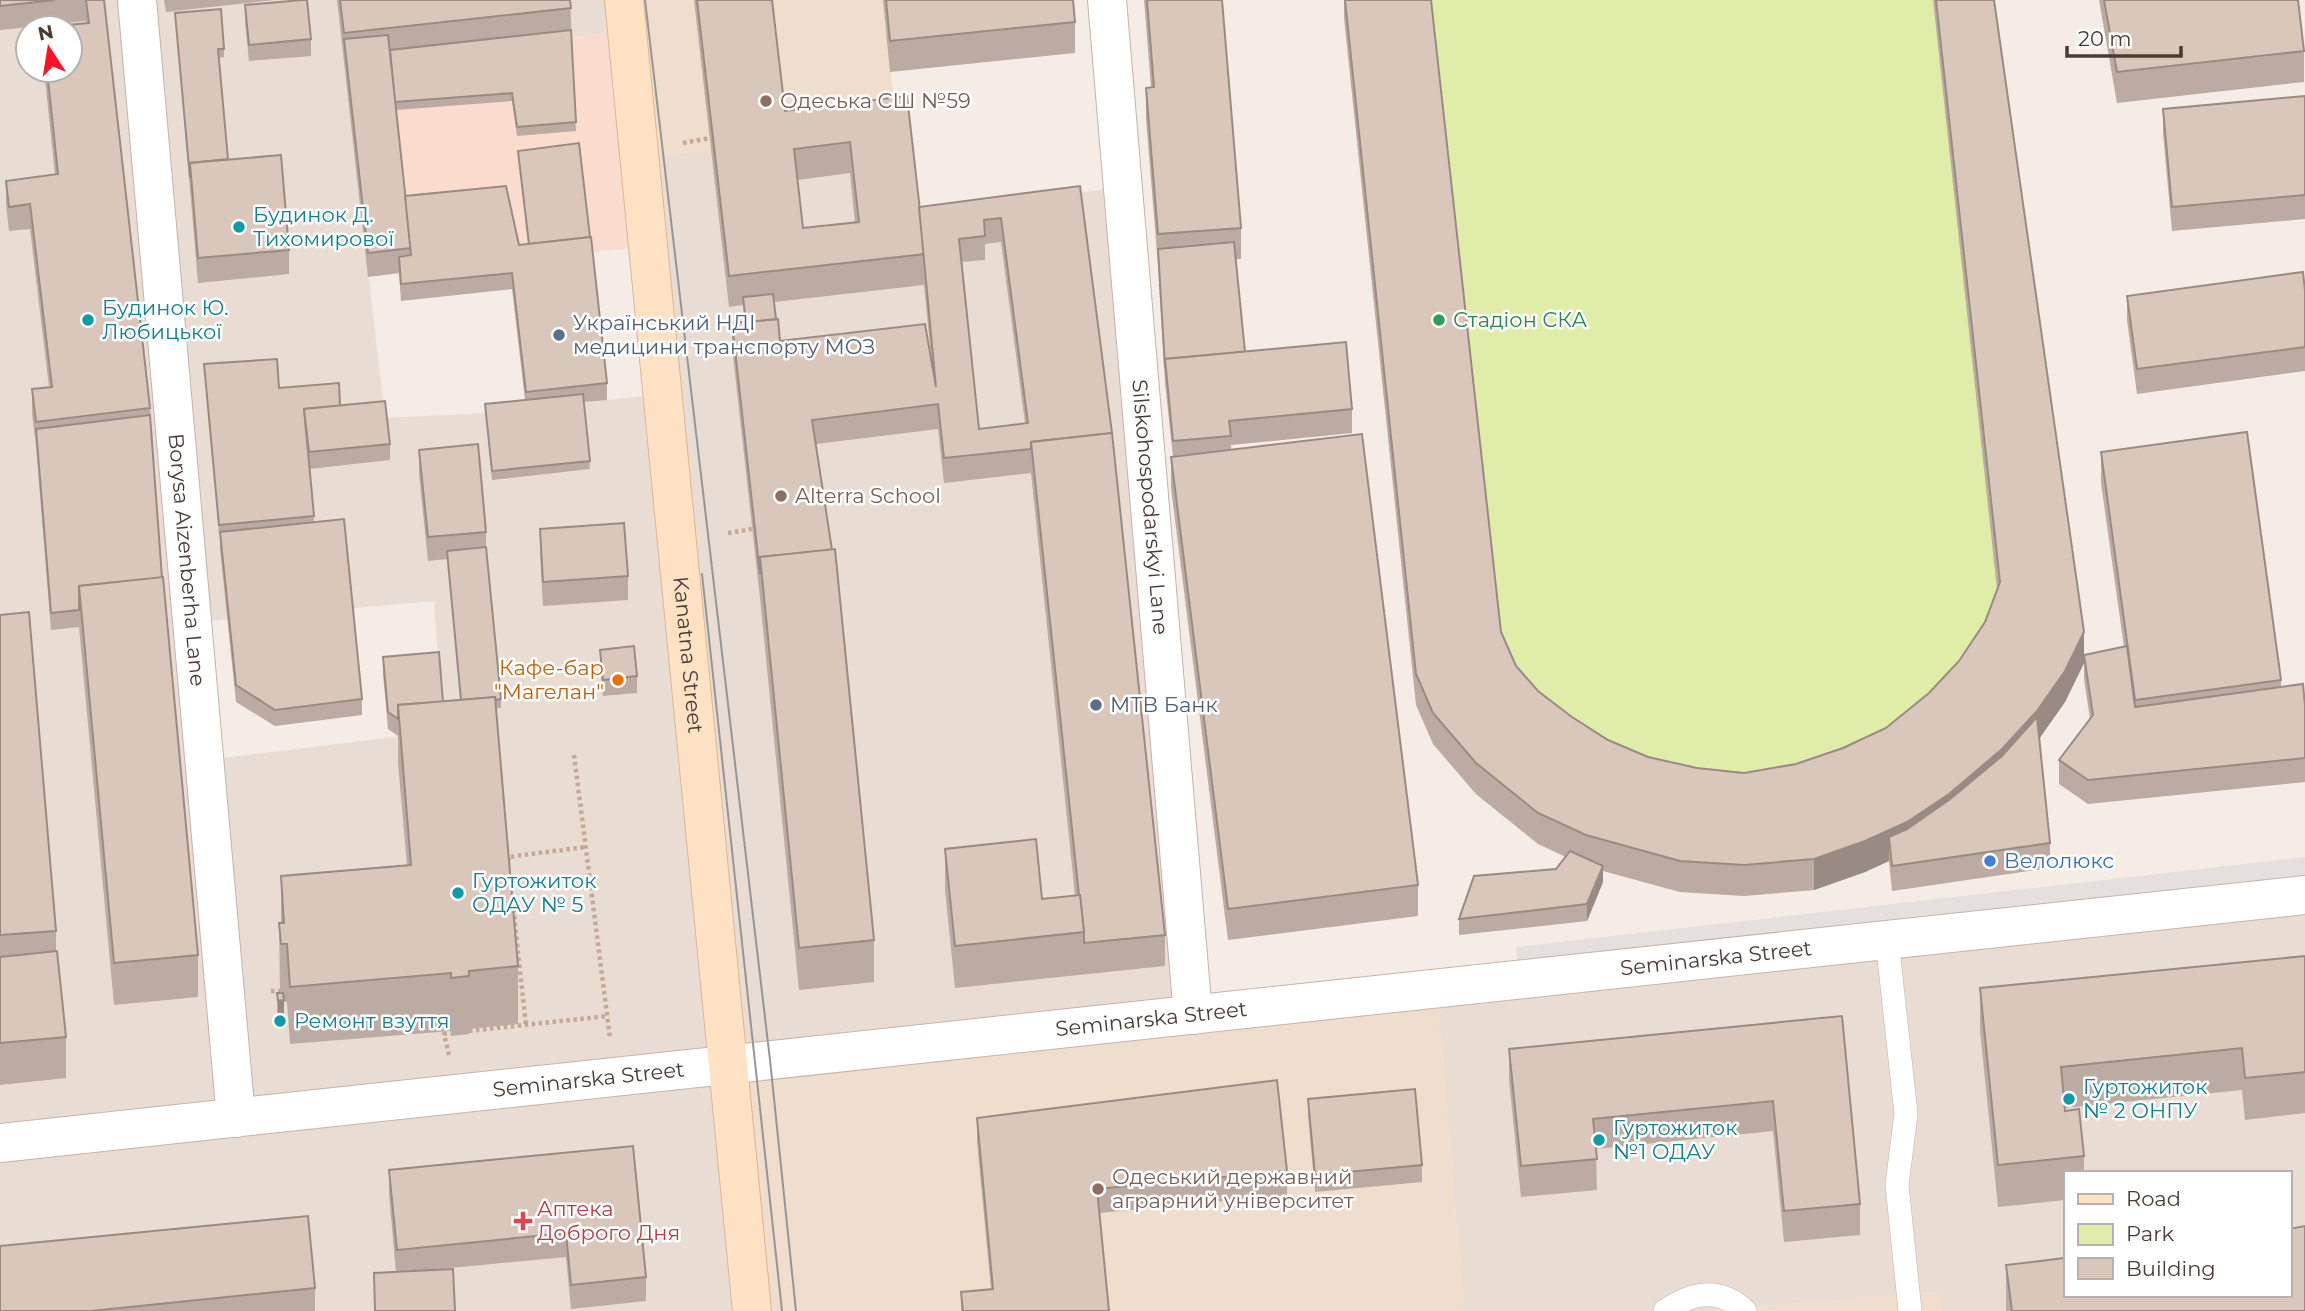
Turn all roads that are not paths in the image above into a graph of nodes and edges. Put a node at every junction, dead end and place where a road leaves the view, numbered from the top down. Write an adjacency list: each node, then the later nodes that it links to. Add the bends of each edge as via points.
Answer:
1 (136, 0): 8 (street, Borysa Aizenberha Lane)
2 (624, 0): 7 (main road, Kanatna Street)
3 (1107, 0): 6 (street, Silskohospodarskyi Lane)
4 (2305, 895): 5 (street, Seminarska Street)
5 (1887, 940): 6 (street, Seminarska Street); 13 (lane, via 1906,1114 1897,1185)
6 (1193, 1015): 7 (street, Seminarska Street)
7 (729, 1065): 8 (street, Seminarska Street); 10 (main road, Kanatna Street)
8 (236, 1118): 9 (street, Seminarska Street)
9 (0, 1143)
10 (752, 1311)
11 (1665, 1311): 12 (lane, via 1712,1293 1734,1300)
12 (1745, 1311)
13 (1910, 1311)

